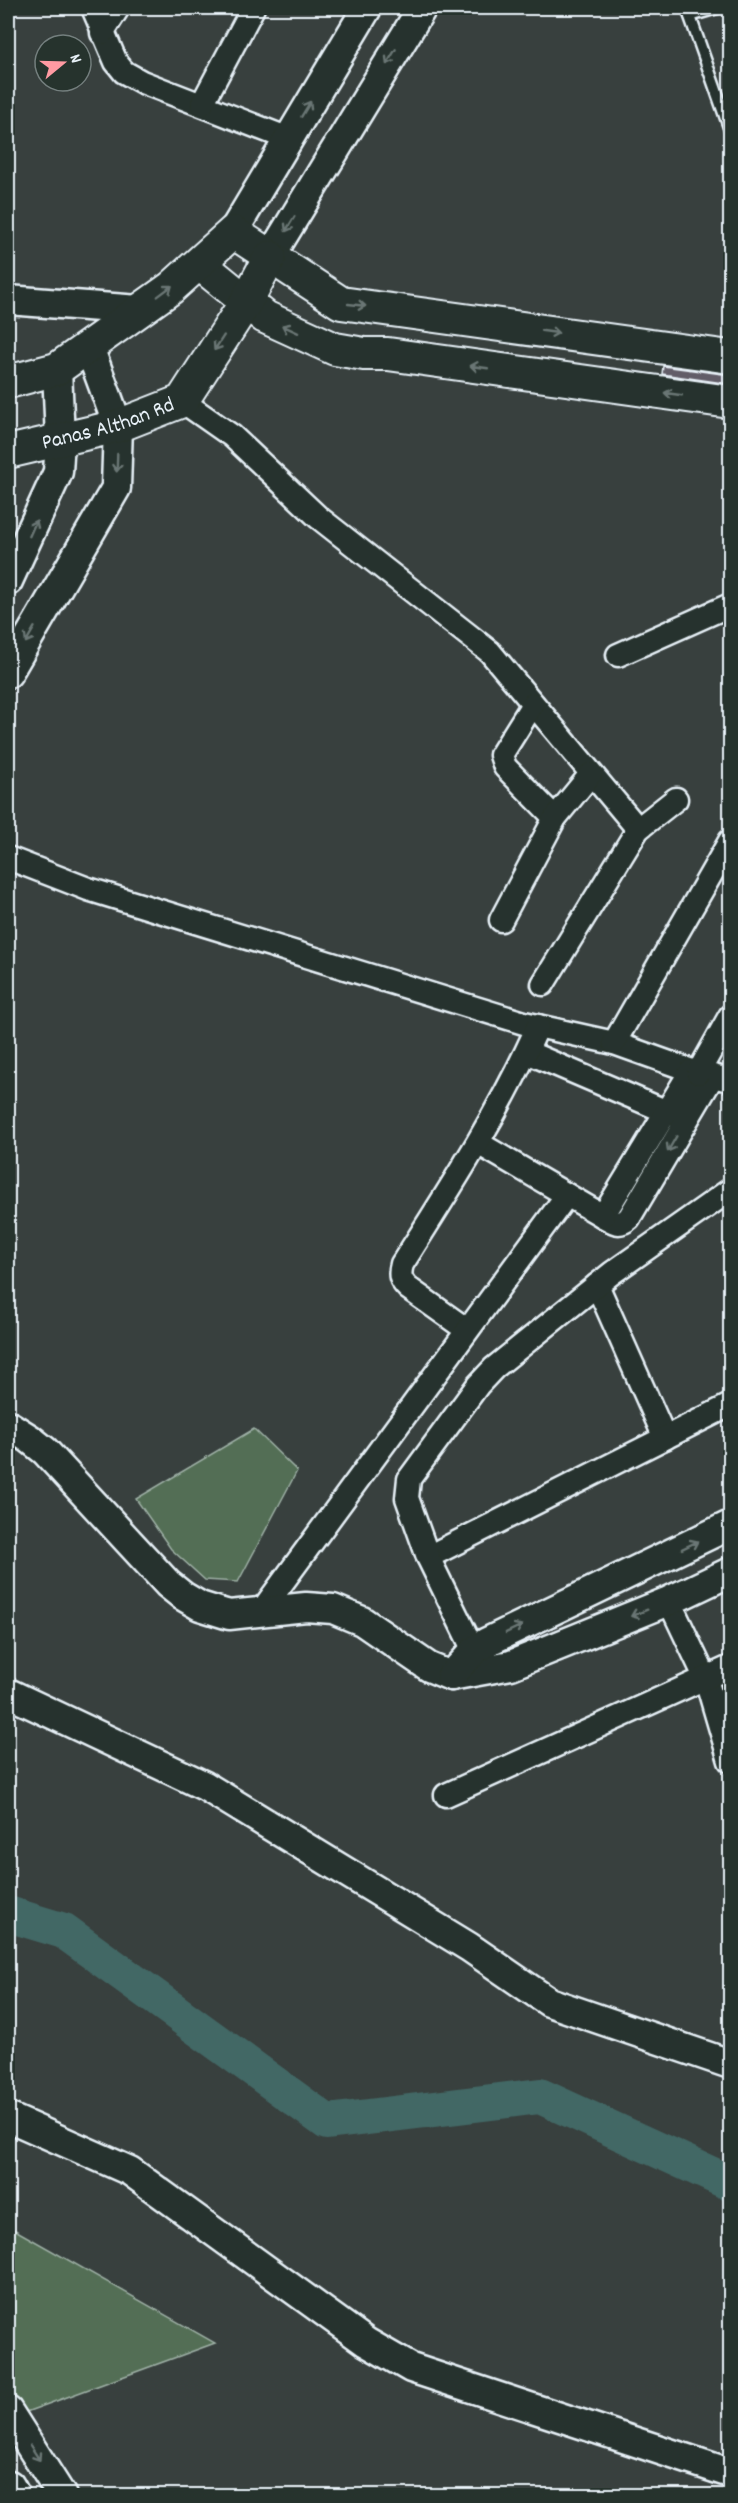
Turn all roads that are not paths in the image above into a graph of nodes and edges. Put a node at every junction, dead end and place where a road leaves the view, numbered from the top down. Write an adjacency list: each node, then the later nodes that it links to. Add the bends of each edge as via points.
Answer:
1 (93, 8): 8 (street)
2 (118, 8): 8 (street)
3 (254, 8): 9 (street)
4 (367, 8): 11 (street, one-way to 4)
5 (422, 8): 13 (street, one-way to 13)
6 (717, 8): 7 (lane)
7 (688, 12): 10 (lane)
8 (102, 33): 9 (street, via 124,72)
9 (202, 104): 11 (street)
10 (730, 130)
11 (288, 139): 12 (street)
12 (233, 232): 13 (main road); 14 (main road)
13 (270, 257): 16 (main road, Panas Althan Rd); 19 (main road, one-way to 19, via 341,303)
14 (200, 264): 16 (main road); 17 (main road, one-way to 14)
15 (8, 300): 17 (street)
16 (246, 302): 22 (main road, Panas Althan Rd, one-way to 22); 23 (main road, one-way to 16, via 335,349 265,317)
17 (140, 310): 18 (main road)
18 (89, 347): 20 (main road); 24 (street)
19 (730, 357)
20 (57, 369): 21 (main road); 25 (street)
21 (8, 382)
22 (182, 401): 24 (main road, Panas Althan Rd); 31 (street, via 232,436 318,517 490,652)
23 (730, 402)
24 (118, 426): 25 (main road, Panas Althan Rd); 30 (street, one-way to 30, via 116,488)
25 (60, 440): 26 (main road, Panas Althan Rd); 27 (street, one-way to 25, via 58,472)
26 (8, 452)
27 (8, 581)
28 (729, 610): 29 (street)
29 (618, 654)
30 (8, 674)
31 (533, 704): 32 (street); 34 (street, via 501,760)
32 (591, 774): 34 (street); 35 (street)
33 (676, 799): 35 (street)
34 (555, 818): 38 (street)
35 (638, 829): 39 (street)
36 (730, 841): 42 (street)
37 (8, 858): 41 (street, via 88,889)
38 (501, 920)
39 (543, 984)
40 (730, 1016): 44 (street)
41 (538, 1026): 42 (street); 43 (street)
42 (614, 1042): 44 (street)
43 (526, 1052): 45 (street); 46 (street)
44 (708, 1075): 45 (street)
45 (676, 1116): 48 (street, via 624,1223 617,1224)
46 (478, 1143): 48 (street); 50 (street, via 400,1273 408,1288)
47 (730, 1190): 49 (street)
48 (567, 1195): 50 (street)
49 (597, 1285): 53 (street); 55 (street, via 494,1368 409,1479 406,1498)
50 (467, 1330): 58 (street)
51 (730, 1405): 53 (street)
52 (8, 1425): 58 (street, via 45,1451 183,1596 230,1615)
53 (665, 1438): 55 (street)
54 (730, 1525): 59 (street, one-way to 54)
55 (428, 1557): 59 (street)
56 (730, 1572): 57 (street)
57 (669, 1601): 61 (street, one-way to 61, via 511,1665); 62 (street)
58 (260, 1613): 61 (street, via 306,1607 333,1609 362,1622 429,1667)
59 (474, 1651): 61 (street)
60 (730, 1666): 62 (street)
61 (451, 1676)
62 (706, 1679): 64 (street); 65 (street)
63 (8, 1693): 66 (street, via 205,1786 469,1947 549,2002)
64 (730, 1761)
65 (446, 1795)
66 (730, 2064)
67 (8, 2117): 69 (street, via 130,2171 366,2342 411,2368)
68 (8, 2411): 72 (street, one-way to 72)
69 (730, 2473)
70 (8, 2487): 71 (main road)
71 (13, 2496)
72 (62, 2496)

